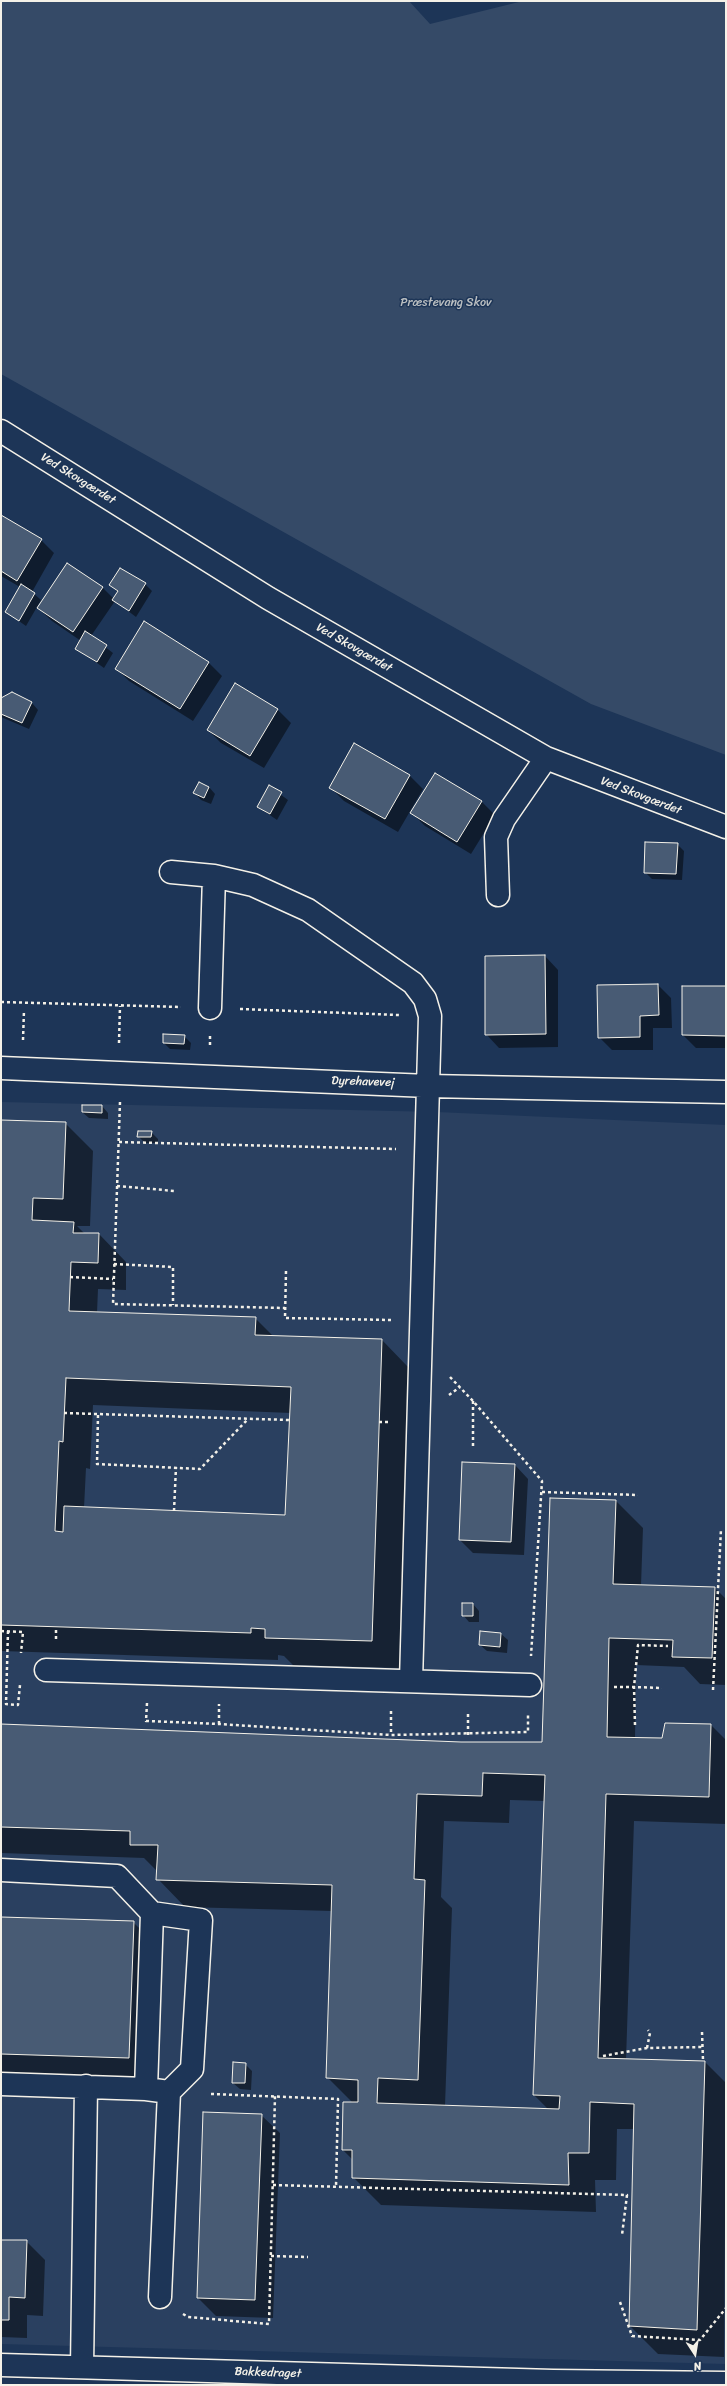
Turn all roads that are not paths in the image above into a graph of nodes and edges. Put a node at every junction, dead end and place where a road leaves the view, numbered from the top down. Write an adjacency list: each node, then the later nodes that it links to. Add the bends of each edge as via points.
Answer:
1 (1, 431): 2 (street, Ved Skovgærdet, via 268,598)
2 (546, 758): 3 (street, Ved Skovgærdet); 6 (street, via 504,819 496,837)
3 (726, 827)
4 (171, 872): 5 (street)
5 (214, 876): 7 (street); 9 (street, via 253,885 308,910 413,983 425,999 430,1016)
6 (498, 895)
7 (210, 1008)
8 (1, 1068): 9 (street, Dyrehavevej)
9 (428, 1086): 10 (street, Dyrehavevej); 12 (street)
10 (726, 1092)
11 (46, 1670): 12 (street)
12 (411, 1681): 13 (street)
13 (530, 1685)
14 (1, 1870): 15 (street, via 117,1876)
15 (152, 1913): 18 (street); 19 (street, via 202,1920 192,2068)
16 (1, 2084): 17 (street)
17 (86, 2086): 18 (street); 22 (street)
18 (146, 2089): 19 (street)
19 (168, 2092): 20 (street)
20 (160, 2296)
21 (1, 2365): 22 (street, Bakkedraget)
22 (82, 2367): 23 (street, Bakkedraget, via 553,2381)
23 (726, 2383)

